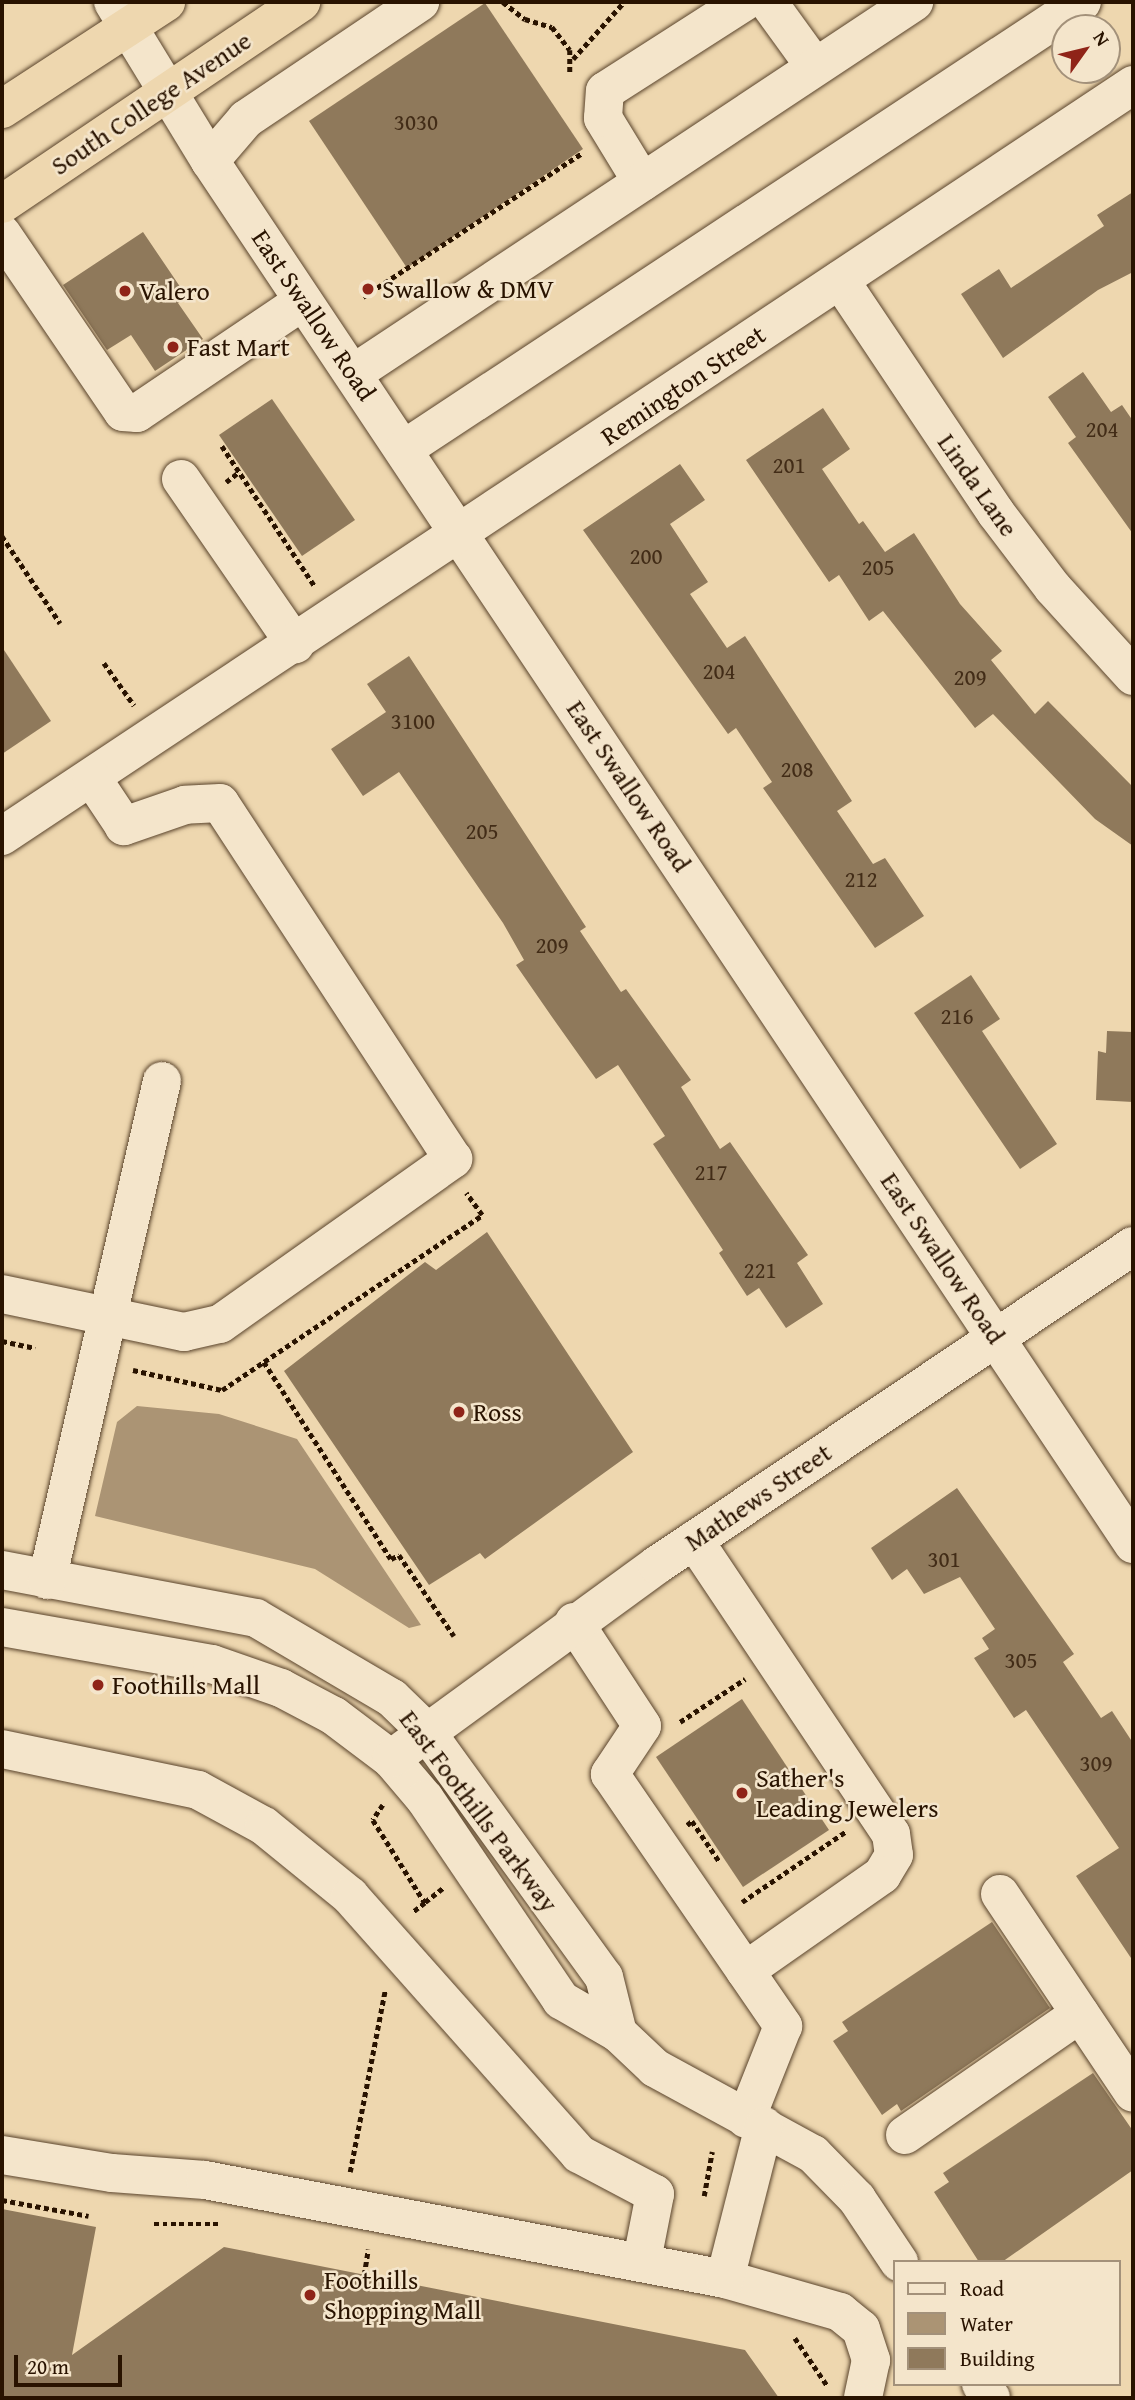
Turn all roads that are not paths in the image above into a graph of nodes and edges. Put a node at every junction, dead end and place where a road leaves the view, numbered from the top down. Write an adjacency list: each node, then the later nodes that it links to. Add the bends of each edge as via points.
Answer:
1 (166, 2): 8 (highway)
2 (301, 2): 11 (highway, South College Avenue)
3 (420, 2): 13 (street, via 246,119)
4 (744, 2): 14 (street, via 605,91 603,118)
5 (768, 2): 9 (street)
6 (914, 2): 9 (street)
7 (1082, 2): 20 (street)
8 (121, 14): 11 (street, East Swallow Road); 12 (highway)
9 (815, 67): 14 (street)
10 (1133, 85): 17 (street, Remington Street)
11 (168, 90): 13 (street, East Swallow Road); 15 (highway, South College Avenue)
12 (2, 109)
13 (210, 161): 18 (street, East Swallow Road)
14 (642, 182): 19 (street)
15 (2, 204)
16 (2, 234): 18 (street, via 123,412 137,413)
17 (840, 280): 22 (street, Remington Street); 24 (street, Linda Lane, via 996,513 1053,588)
18 (303, 300): 19 (street, East Swallow Road)
19 (354, 373): 20 (street, East Swallow Road)
20 (404, 449): 22 (street, East Swallow Road)
21 (181, 479): 23 (street)
22 (461, 533): 23 (street, Remington Street); 31 (street, East Swallow Road)
23 (295, 644): 25 (street, Remington Street)
24 (1133, 676)
25 (92, 778): 26 (street, Remington Street); 30 (street, via 124,825 185,805 220,803 453,1159 220,1324 184,1332)
26 (2, 836)
27 (162, 1081): 30 (street)
28 (1133, 1246): 31 (street, Mathews Street)
29 (2, 1294): 30 (street)
30 (103, 1319): 35 (street)
31 (995, 1336): 32 (street, Mathews Street); 33 (street, East Swallow Road)
32 (694, 1540): 36 (street, Mathews Street); 42 (street, via 891,1834 894,1856 882,1875)
33 (1133, 1544)
34 (2, 1570): 35 (street, East Foothills Parkway)
35 (47, 1580): 38 (street, East Foothills Parkway, via 256,1618 392,1698)
36 (574, 1622): 38 (street, Mathews Street); 42 (street, via 642,1726 610,1774)
37 (2, 1627): 40 (street, East Foothills Parkway, via 212,1664 281,1688 334,1716)
38 (425, 1730): 40 (street, Mathews Street); 44 (street, East Foothills Parkway, via 604,1978)
39 (2, 1749): 49 (street, via 198,1790 275,1835 350,1896 579,2154 655,2194)
40 (390, 1759): 44 (street, East Foothills Parkway, via 425,1799 561,2000)
41 (1000, 1894): 43 (street)
42 (745, 1971): 46 (street, via 783,2026)
43 (1080, 2014): 45 (street); 47 (street)
44 (618, 2033): 46 (street, East Foothills Parkway, via 655,2068)
45 (1133, 2093)
46 (755, 2122): 50 (street, East Foothills Parkway, via 813,2154 834,2173); 51 (street)
47 (905, 2135)
48 (2, 2155): 49 (street, via 112,2173 205,2180)
49 (642, 2260): 51 (street)
50 (898, 2260)
51 (725, 2279): 52 (street, via 840,2312 861,2329 871,2361)
52 (863, 2398)

